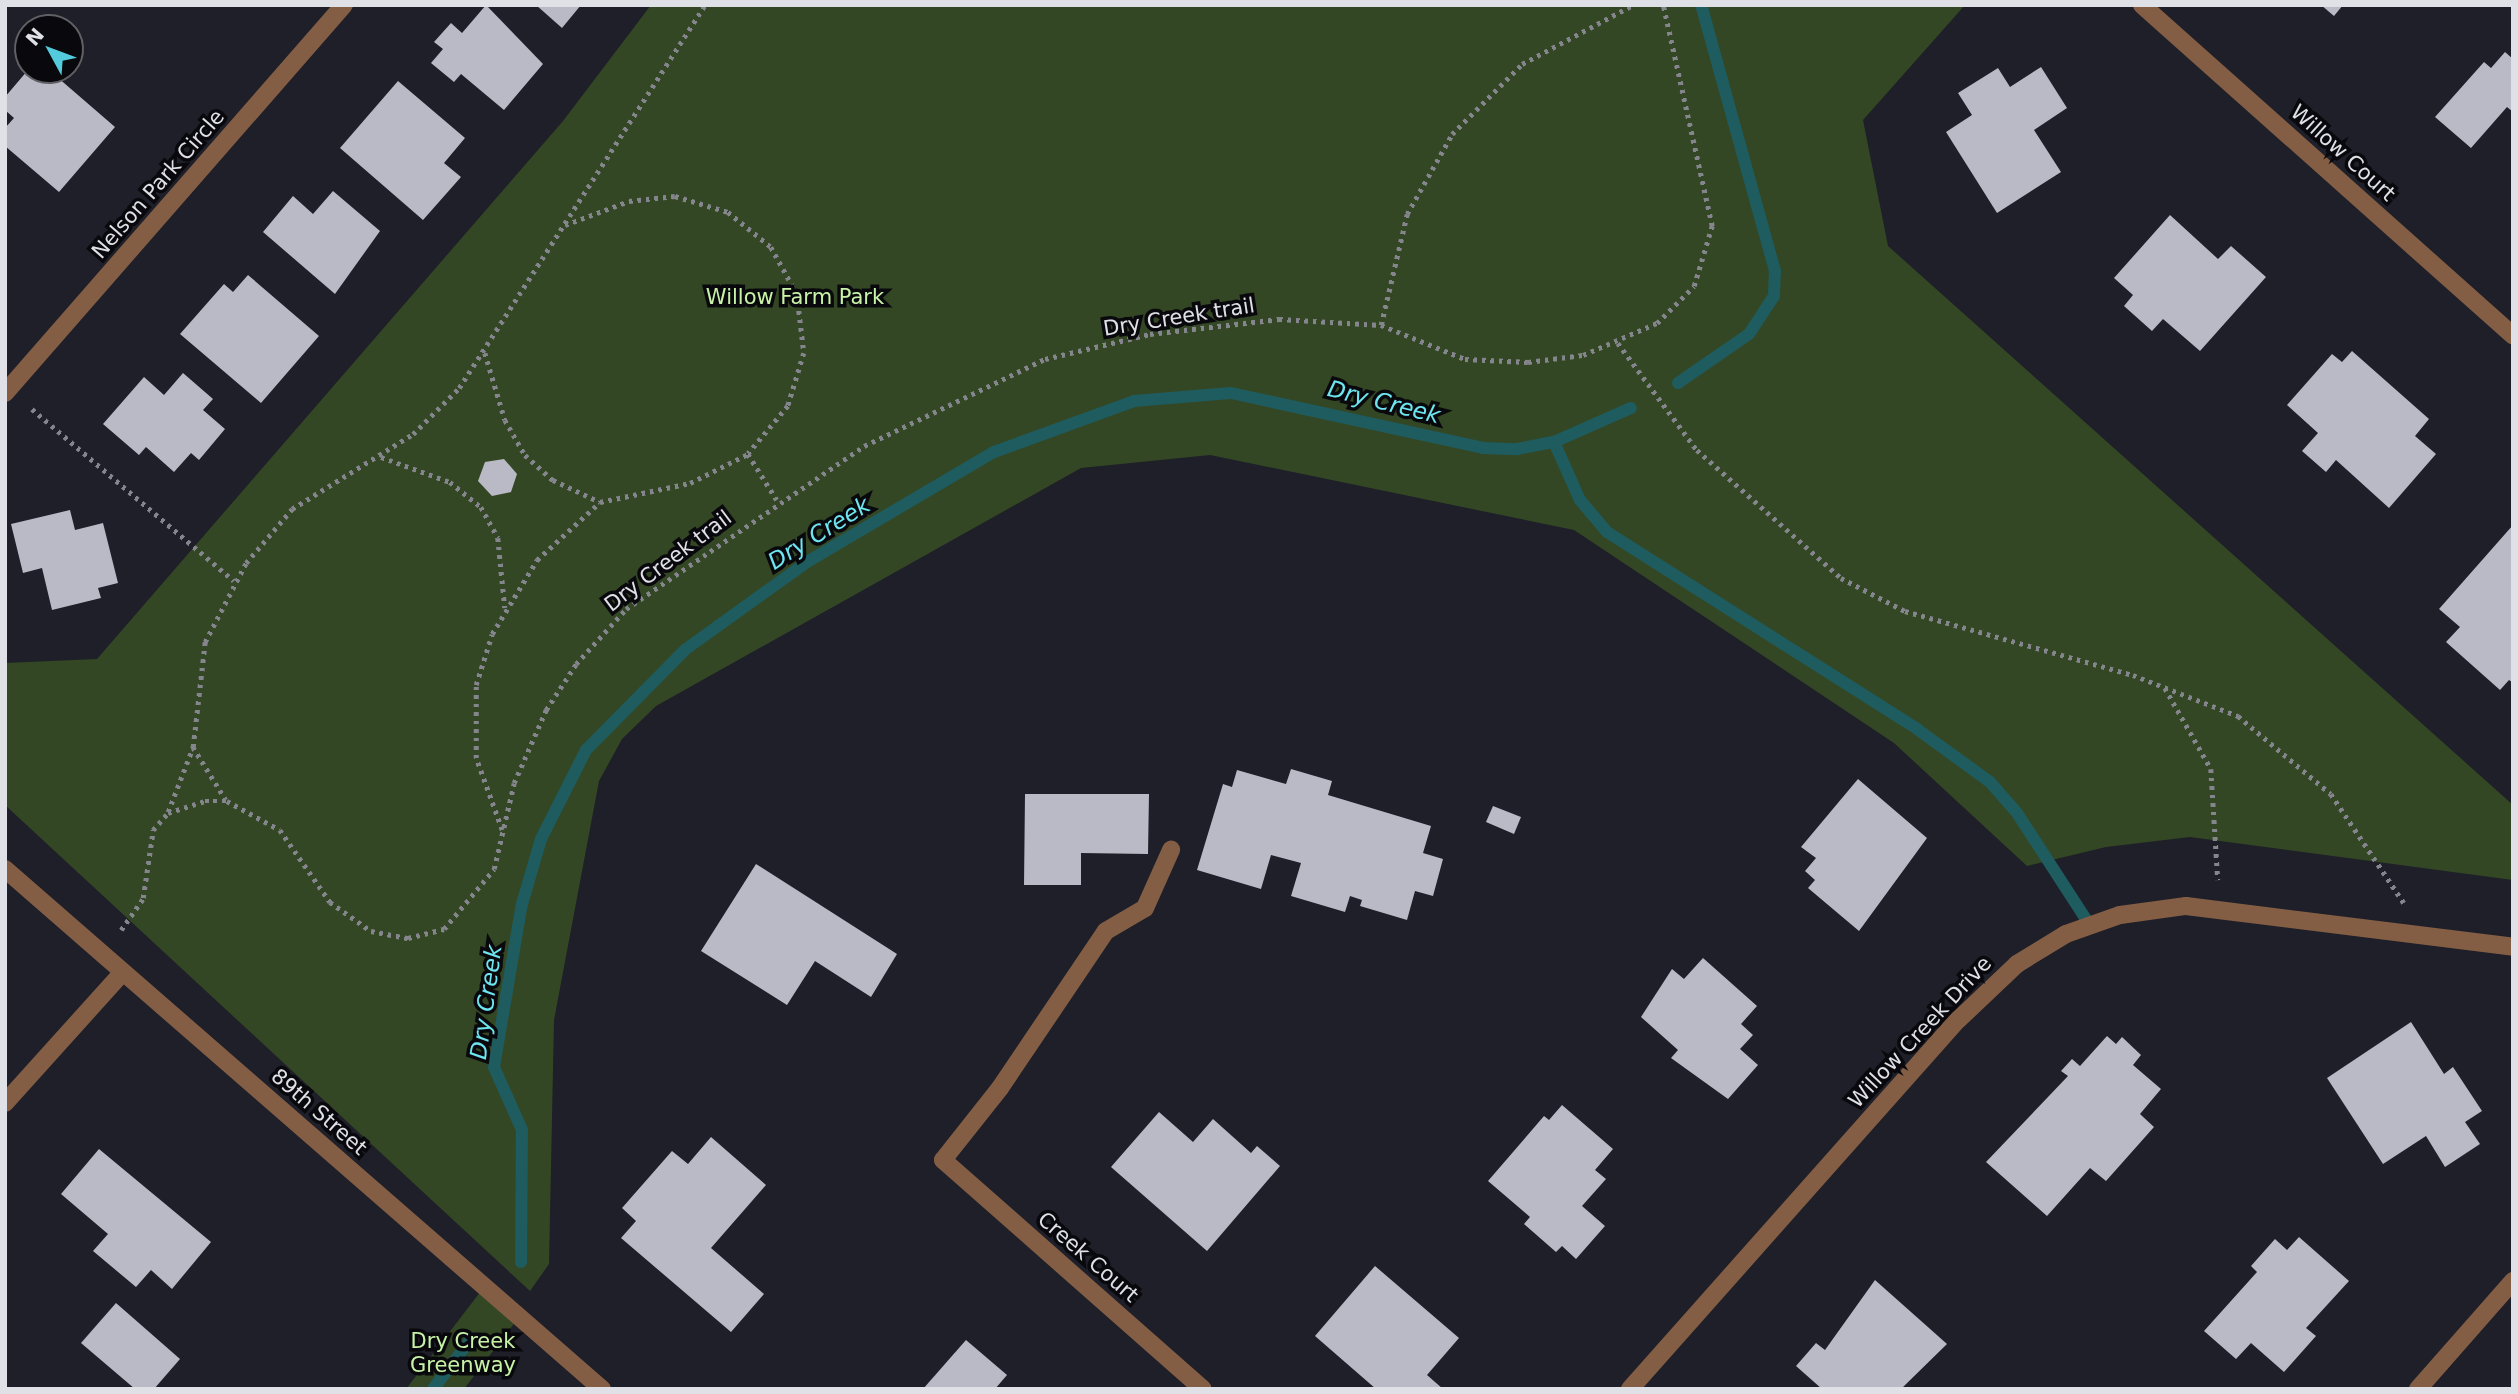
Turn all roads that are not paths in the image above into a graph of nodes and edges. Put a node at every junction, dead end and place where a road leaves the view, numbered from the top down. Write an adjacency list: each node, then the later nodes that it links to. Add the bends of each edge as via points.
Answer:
1 (344, 5): 4 (street, Nelson Park Circle)
2 (2142, 5): 3 (street, Willow Court)
3 (2513, 335)
4 (7, 391)
5 (1171, 850): 12 (street, Creek Court, via 1145,908 1105,931 1000,1088 943,1160)
6 (5, 869): 8 (street, 89th Street)
7 (2513, 947): 13 (street, Willow Creek Drive, via 2219,908 2120,915 2066,934 2017,964 1911,1072)
8 (123, 972): 9 (street); 11 (street, 89th Street)
9 (5, 1103)
10 (2513, 1281): 14 (street)
11 (602, 1389)
12 (1203, 1389)
13 (1630, 1389)
14 (2418, 1389)

